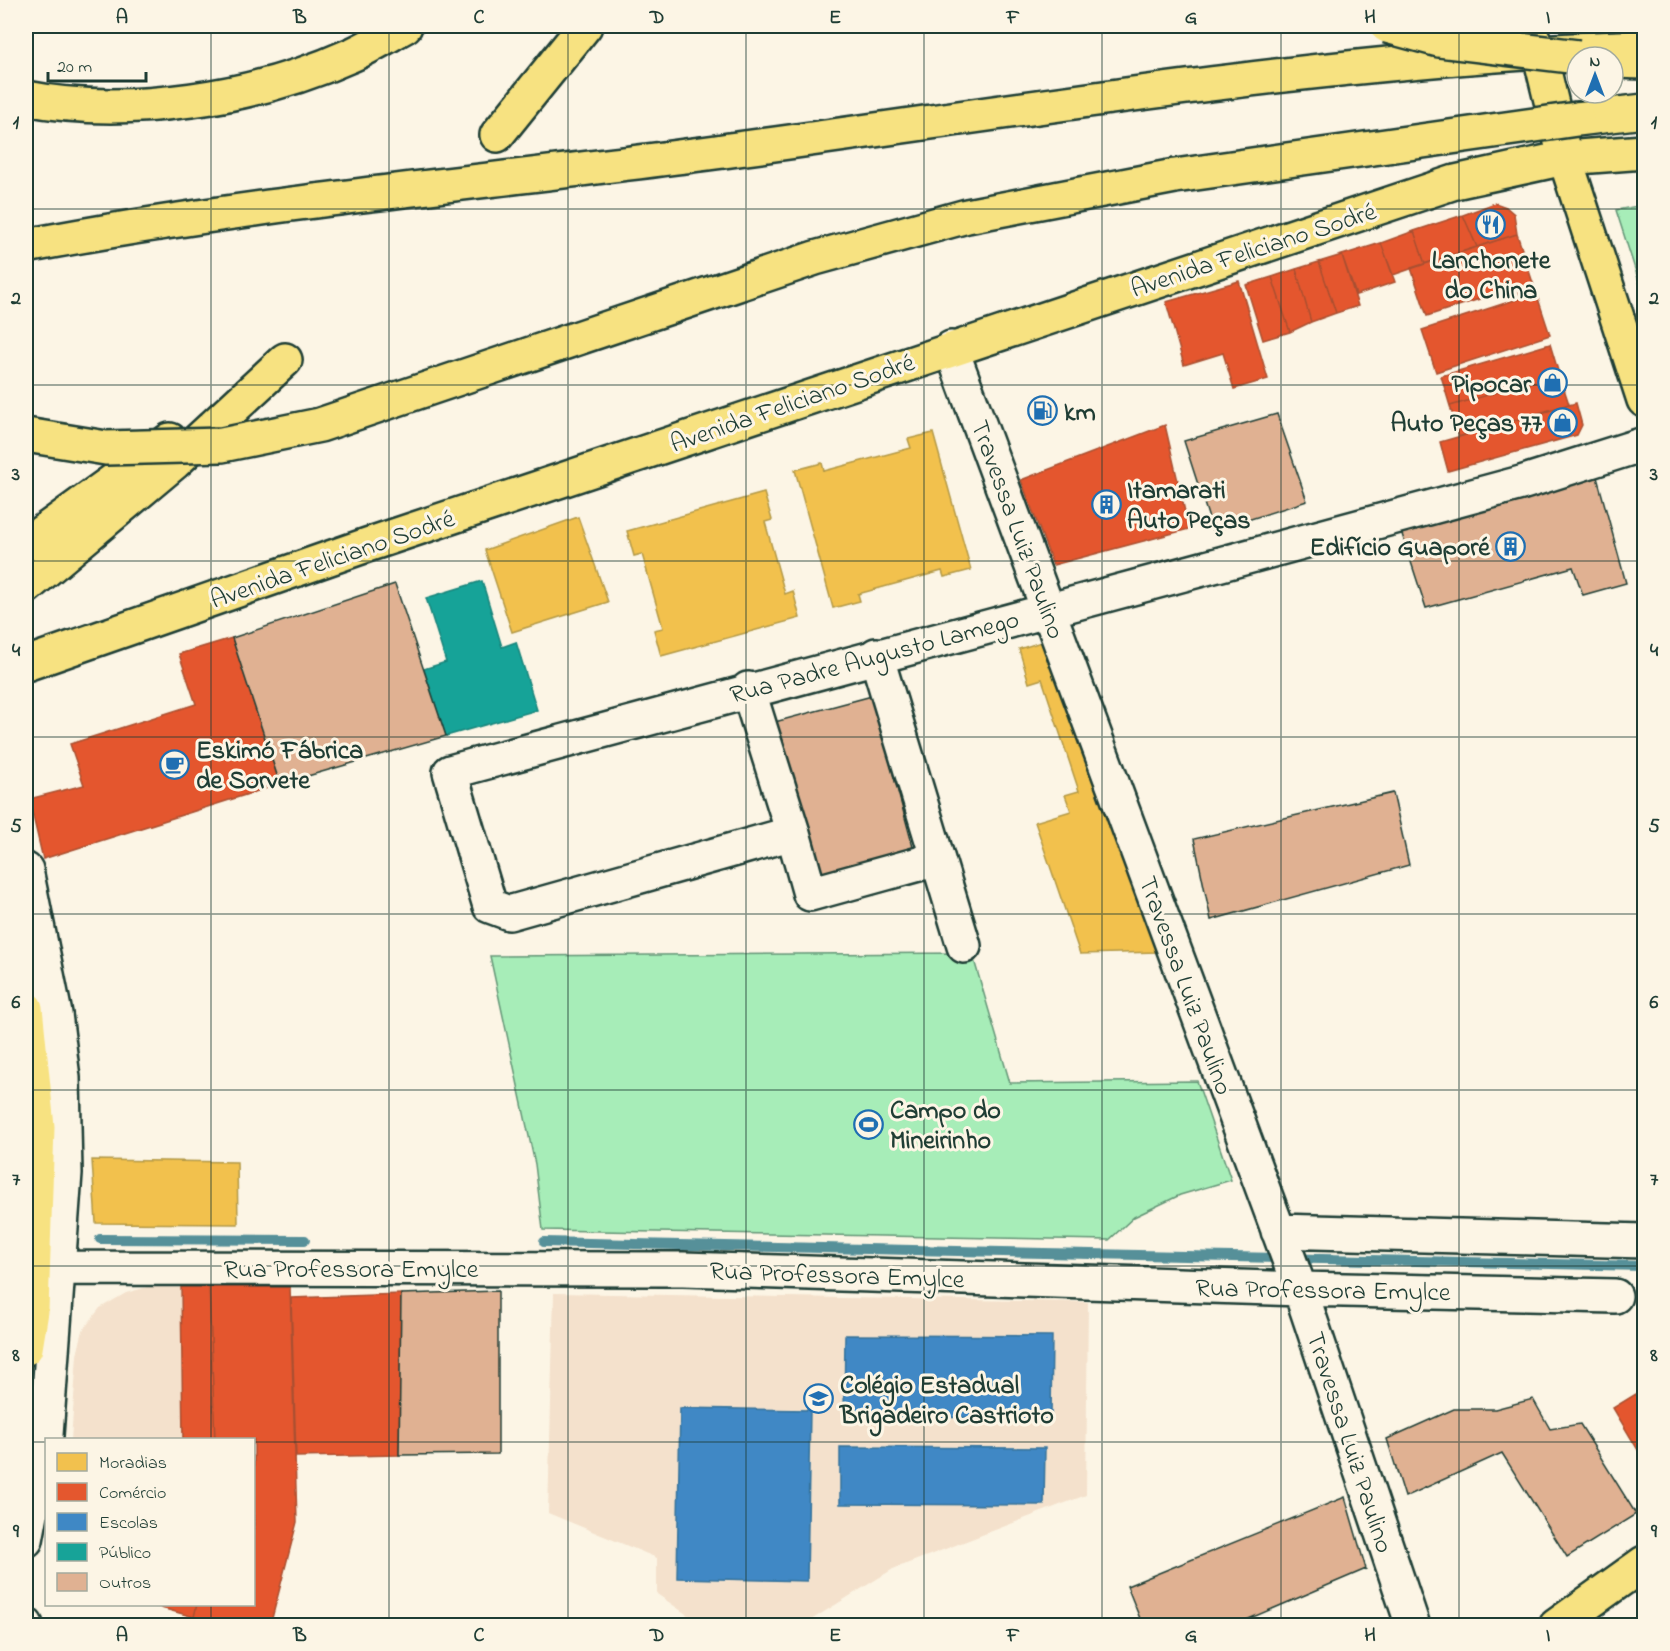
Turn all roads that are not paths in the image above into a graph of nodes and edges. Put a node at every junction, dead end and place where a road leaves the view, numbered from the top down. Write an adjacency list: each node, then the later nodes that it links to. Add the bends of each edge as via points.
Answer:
1 (405, 26): 12 (main road, via 349,56 260,87 195,99 112,105)
2 (585, 26): 14 (main road)
3 (1387, 26): 8 (main road, bridge, via 1439,40)
4 (1443, 26): 11 (main road, via 1442,33)
5 (1490, 26): 6 (main road)
6 (1533, 38): 7 (main road); 11 (main road); 16 (main road)
7 (1644, 47)
8 (1565, 55)
9 (1625, 61): 10 (main road)
10 (1644, 62)
11 (1413, 63): 17 (main road, via 1203,85 712,153 236,212)
12 (31, 99)
13 (1644, 111): 20 (main road, bridge, via 1175,176 967,216 815,258 321,426 222,445 106,448)
14 (497, 135)
15 (1644, 152): 16 (main road, Avenida Feliciano Sodré)
16 (1564, 158): 18 (main road, Avenida Feliciano Sodré, via 1455,182); 19 (main road)
17 (26, 246)
18 (951, 348): 24 (street, Travessa Luiz Paulino); 26 (main road, Avenida Feliciano Sodré)
19 (1644, 400)
20 (26, 435)
21 (1644, 444): 24 (street, Rua Padre Augusto Lamego, via 1521,483)
22 (26, 544): 23 (main road, via 285,360 175,462)
23 (26, 587)
24 (1048, 610): 25 (street, Rua Padre Augusto Lamego); 33 (street, Travessa Luiz Paulino)
25 (876, 655): 27 (street, Rua Padre Augusto Lamego); 29 (street)
26 (26, 664)
27 (748, 689): 28 (street); 28 (street, Rua Padre Augusto Lamego, via 450,772 490,906 509,913)
28 (793, 833): 29 (street, via 810,894)
29 (937, 859): 31 (street)
30 (26, 870): 35 (street, via 55,1014 63,1078 65,1173)
31 (964, 946)
32 (26, 1008): 38 (main road, via 38,1127 32,1311)
33 (1278, 1231): 34 (street); 36 (street, Travessa Luiz Paulino)
34 (1644, 1242)
35 (59, 1268): 36 (street, Rua Professora Emylce, via 683,1269); 39 (street)
36 (1300, 1289): 37 (street, Rua Professora Emylce); 43 (street, Travessa Luiz Paulino)
37 (1615, 1296)
38 (26, 1348)
39 (45, 1438)
40 (45, 1440): 41 (street)
41 (26, 1540)
42 (1644, 1563): 44 (main road)
43 (1413, 1626)
44 (1556, 1626)

